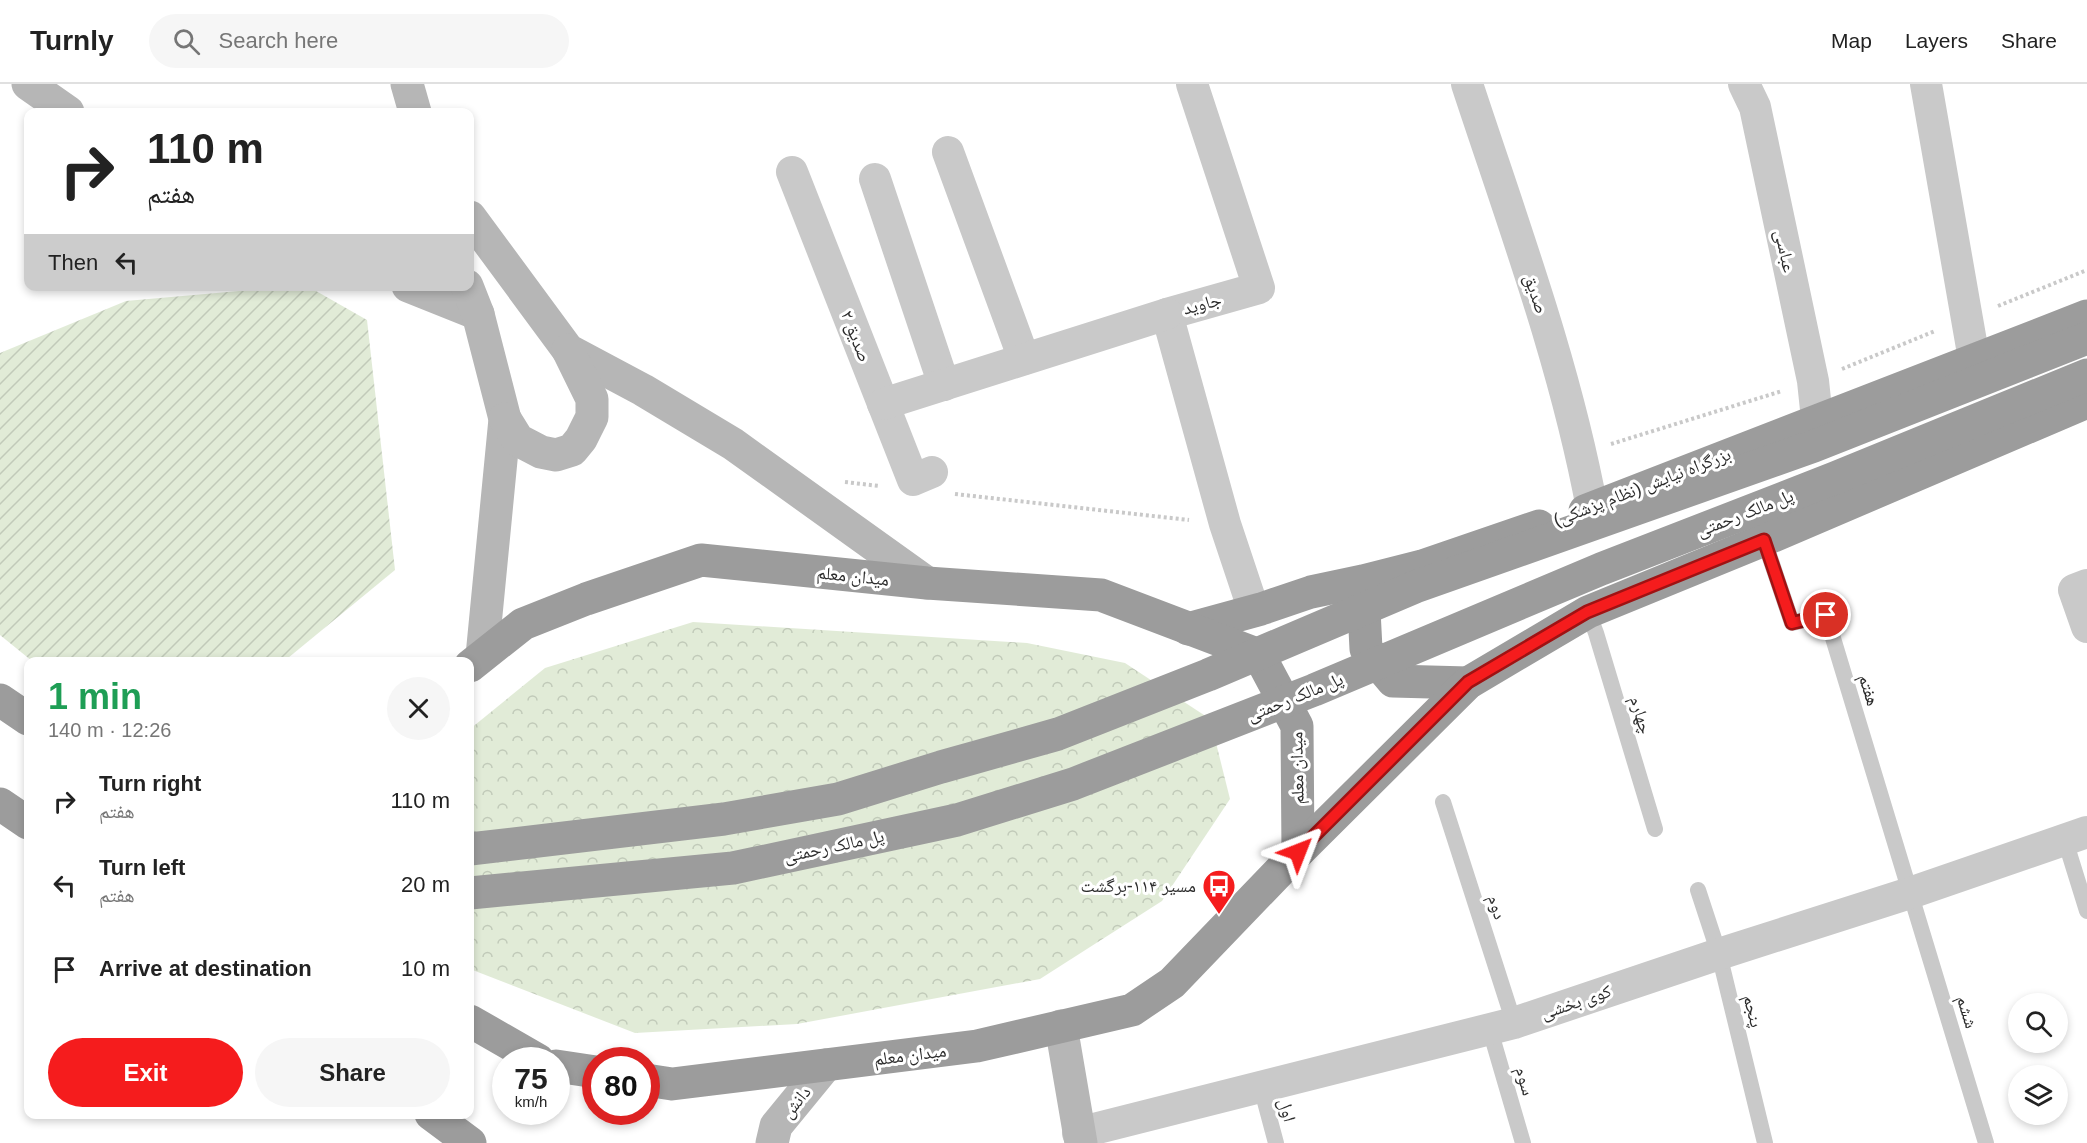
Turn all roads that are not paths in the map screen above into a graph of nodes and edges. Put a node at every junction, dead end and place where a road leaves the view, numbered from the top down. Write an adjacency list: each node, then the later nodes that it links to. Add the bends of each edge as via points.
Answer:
1 (28, 84): 7 (main road)
2 (407, 84): 8 (main road)
3 (1192, 84): 15 (street, جاوید, via 1260,288)
4 (1467, 84): 28 (street, صدیق, via 1558,362)
5 (1744, 84): 26 (street, عباسی, via 1755,107 1813,381)
6 (1926, 84): 20 (street)
7 (62, 108)
8 (414, 108)
9 (948, 152): 19 (street)
10 (792, 171): 24 (street, صدیق ۲)
11 (875, 179): 22 (street)
12 (474, 222): 18 (main road)
13 (431, 291): 14 (main road)
14 (472, 300): 25 (main road)
15 (1167, 314): 19 (street); 33 (street, جاوید, via 1225,524)
16 (2087, 316): 20 (highway, بزرگراه نیایش (نظام پزشکی))
17 (2087, 338): 50 (highway, bridge, via 1814,446 1415,587 1058,734 838,799 724,819)
18 (568, 350): 25 (main road, via 592,399 592,417 572,450 556,455 541,452 518,440); 31 (main road, via 732,444)
19 (1024, 359): 22 (street)
20 (1974, 359): 26 (highway, بزرگراه نیایش (نظام پزشکی))
21 (2087, 375): 53 (highway, پل مالک رحمتی, bridge, via 1073,784 957,820 733,868)
22 (944, 385): 24 (street)
23 (2087, 402): 29 (highway)
24 (883, 404): 27 (street, صدیق ۲, via 913,480)
25 (505, 419): 37 (main road)
26 (1817, 419): 28 (highway, بزرگراه نیایش (نظام پزشکی))
27 (941, 483)
28 (1592, 508): 30 (highway, بزرگراه نیایش (نظام پزشکی))
29 (1764, 540): 34 (highway); 54 (lane, هفتم, via 1792,623 1826,615)
30 (1422, 566): 33 (highway, بزرگراه نیایش (نظام پزشکی), via 1311,592); 38 (highway, via 1364,610 1366,649 1393,681)
31 (927, 583): 36 (highway, میدان معلم, via 1101,595); 37 (highway, میدان معلم, via 701,560 523,624)
32 (2087, 585): 35 (street, via 2074,590)
33 (1254, 611): 36 (highway, بزرگراه نیایش (نظام پزشکی))
34 (1587, 612): 38 (highway); 48 (lane, چهارم)
35 (2087, 627)
36 (1188, 629): 51 (highway, میدان معلم, via 1259,655 1297,726)
37 (476, 661)
38 (1468, 682): 51 (highway)
39 (0, 699): 40 (highway)
40 (24, 716)
41 (0, 724): 42 (highway)
42 (24, 740)
43 (0, 779): 44 (highway)
44 (24, 794)
45 (1443, 802): 59 (lane, دوم)
46 (0, 804): 47 (highway)
47 (24, 821)
48 (1655, 829)
49 (2076, 836): 54 (street, کوی بخشی); 55 (lane)
50 (474, 849)
51 (1298, 852): 58 (highway, میدان معلم, via 1172,983 1132,1010)
52 (1698, 890): 56 (lane, پنجم)
53 (474, 893)
54 (1910, 893): 56 (street, کوی بخشی); 73 (lane, ششم)
55 (2087, 911)
56 (1719, 954): 59 (street, کوی بخشی); 72 (lane, پنجم)
57 (474, 1023): 62 (highway)
58 (1061, 1026): 63 (highway, میدان معلم, via 977,1046); 67 (main road)
59 (1502, 1027): 65 (street, کوی بخشی); 71 (lane, سوم)
60 (474, 1039): 61 (highway)
61 (497, 1047)
62 (514, 1047)
63 (826, 1065): 64 (highway, میدان معلم, via 672,1084); 69 (main road, دانش, via 776,1126)
64 (660, 1082)
65 (1261, 1087): 67 (street, کوی بخشی); 70 (lane, اول)
66 (438, 1119): 68 (highway)
67 (1080, 1138)
68 (470, 1143)
69 (772, 1143)
70 (1276, 1143)
71 (1523, 1143)
72 (1765, 1143)
73 (1986, 1143)

